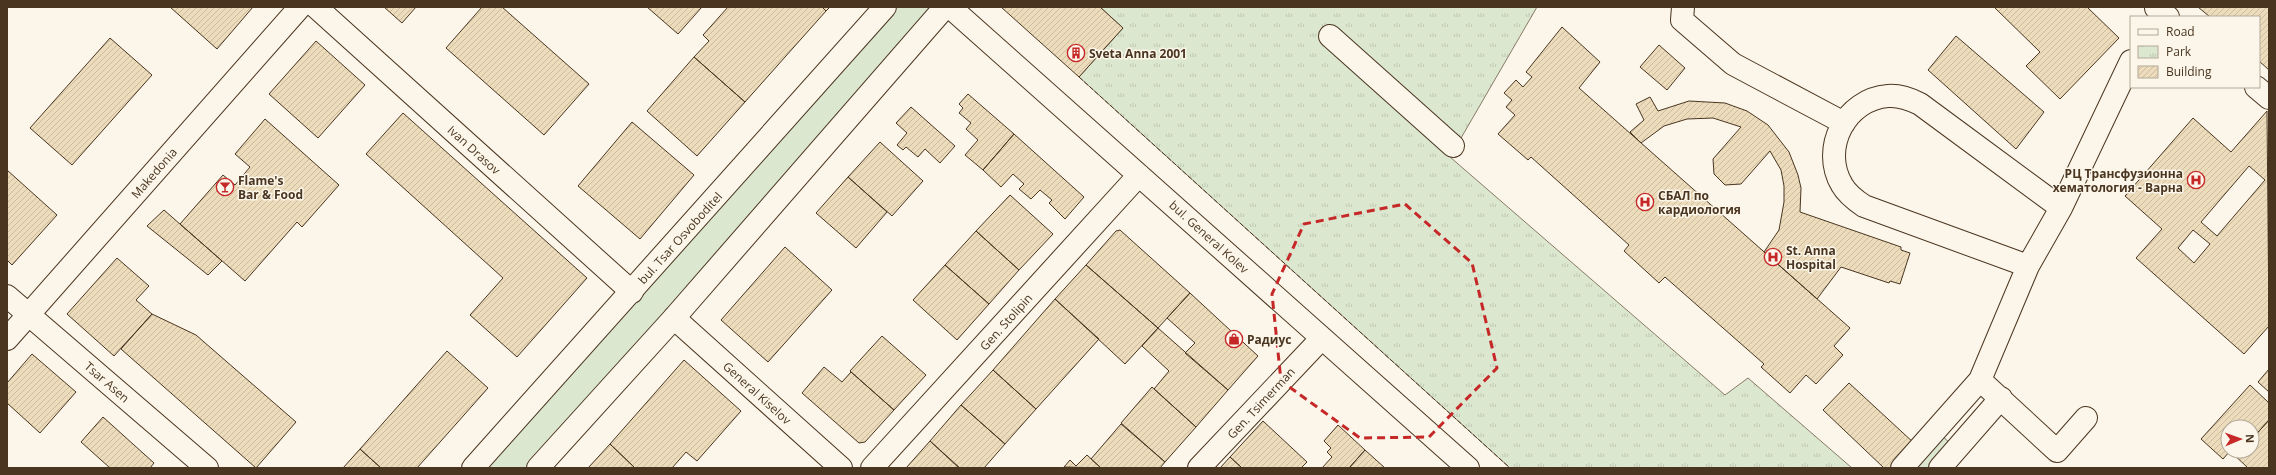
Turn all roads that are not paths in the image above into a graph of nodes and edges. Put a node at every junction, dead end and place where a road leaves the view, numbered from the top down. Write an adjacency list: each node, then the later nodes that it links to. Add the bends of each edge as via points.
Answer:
1 (300, 7): 18 (street, Makedonia)
2 (316, 7): 16 (street, Ivan Drasov)
3 (885, 7): 16 (street, bul. Tsar Osvoboditel)
4 (945, 7): 19 (street)
5 (950, 7): 13 (street, bul. General Kolev)
6 (1683, 7): 11 (street, via 1682,20 1733,64)
7 (1330, 36): 12 (street)
8 (2130, 63): 14 (street)
9 (2257, 88): 10 (street)
10 (2269, 98)
11 (1844, 123): 14 (street, via 1849,114 1874,99 1888,96 1905,97 1920,104); 15 (street, via 1838,131 1834,151 1836,171 1851,197 1864,206)
12 (1453, 146)
13 (1139, 175): 20 (street, bul. General Kolev); 29 (street, Gen. Stolipin)
14 (2061, 208): 15 (street)
15 (2028, 266): 22 (street)
16 (632, 292): 26 (street, bul. Tsar Osvoboditel)
17 (7, 296): 18 (street, Tsar Asen)
18 (28, 315): 21 (street, Makedonia); 25 (street, Tsar Asen)
19 (674, 318): 27 (street); 28 (street, General Kiselov)
20 (1322, 338): 30 (street, Gen. Tsimerman); 31 (street, bul. General Kolev)
21 (7, 339)
22 (1980, 380): 23 (street); 32 (street)
23 (2001, 398): 24 (street, via 2057,451); 33 (street)
24 (2086, 418)
25 (207, 468)
26 (473, 468)
27 (538, 468)
28 (841, 468)
29 (872, 468)
30 (1199, 468)
31 (1468, 468)
32 (1902, 468)
33 (1940, 468)

